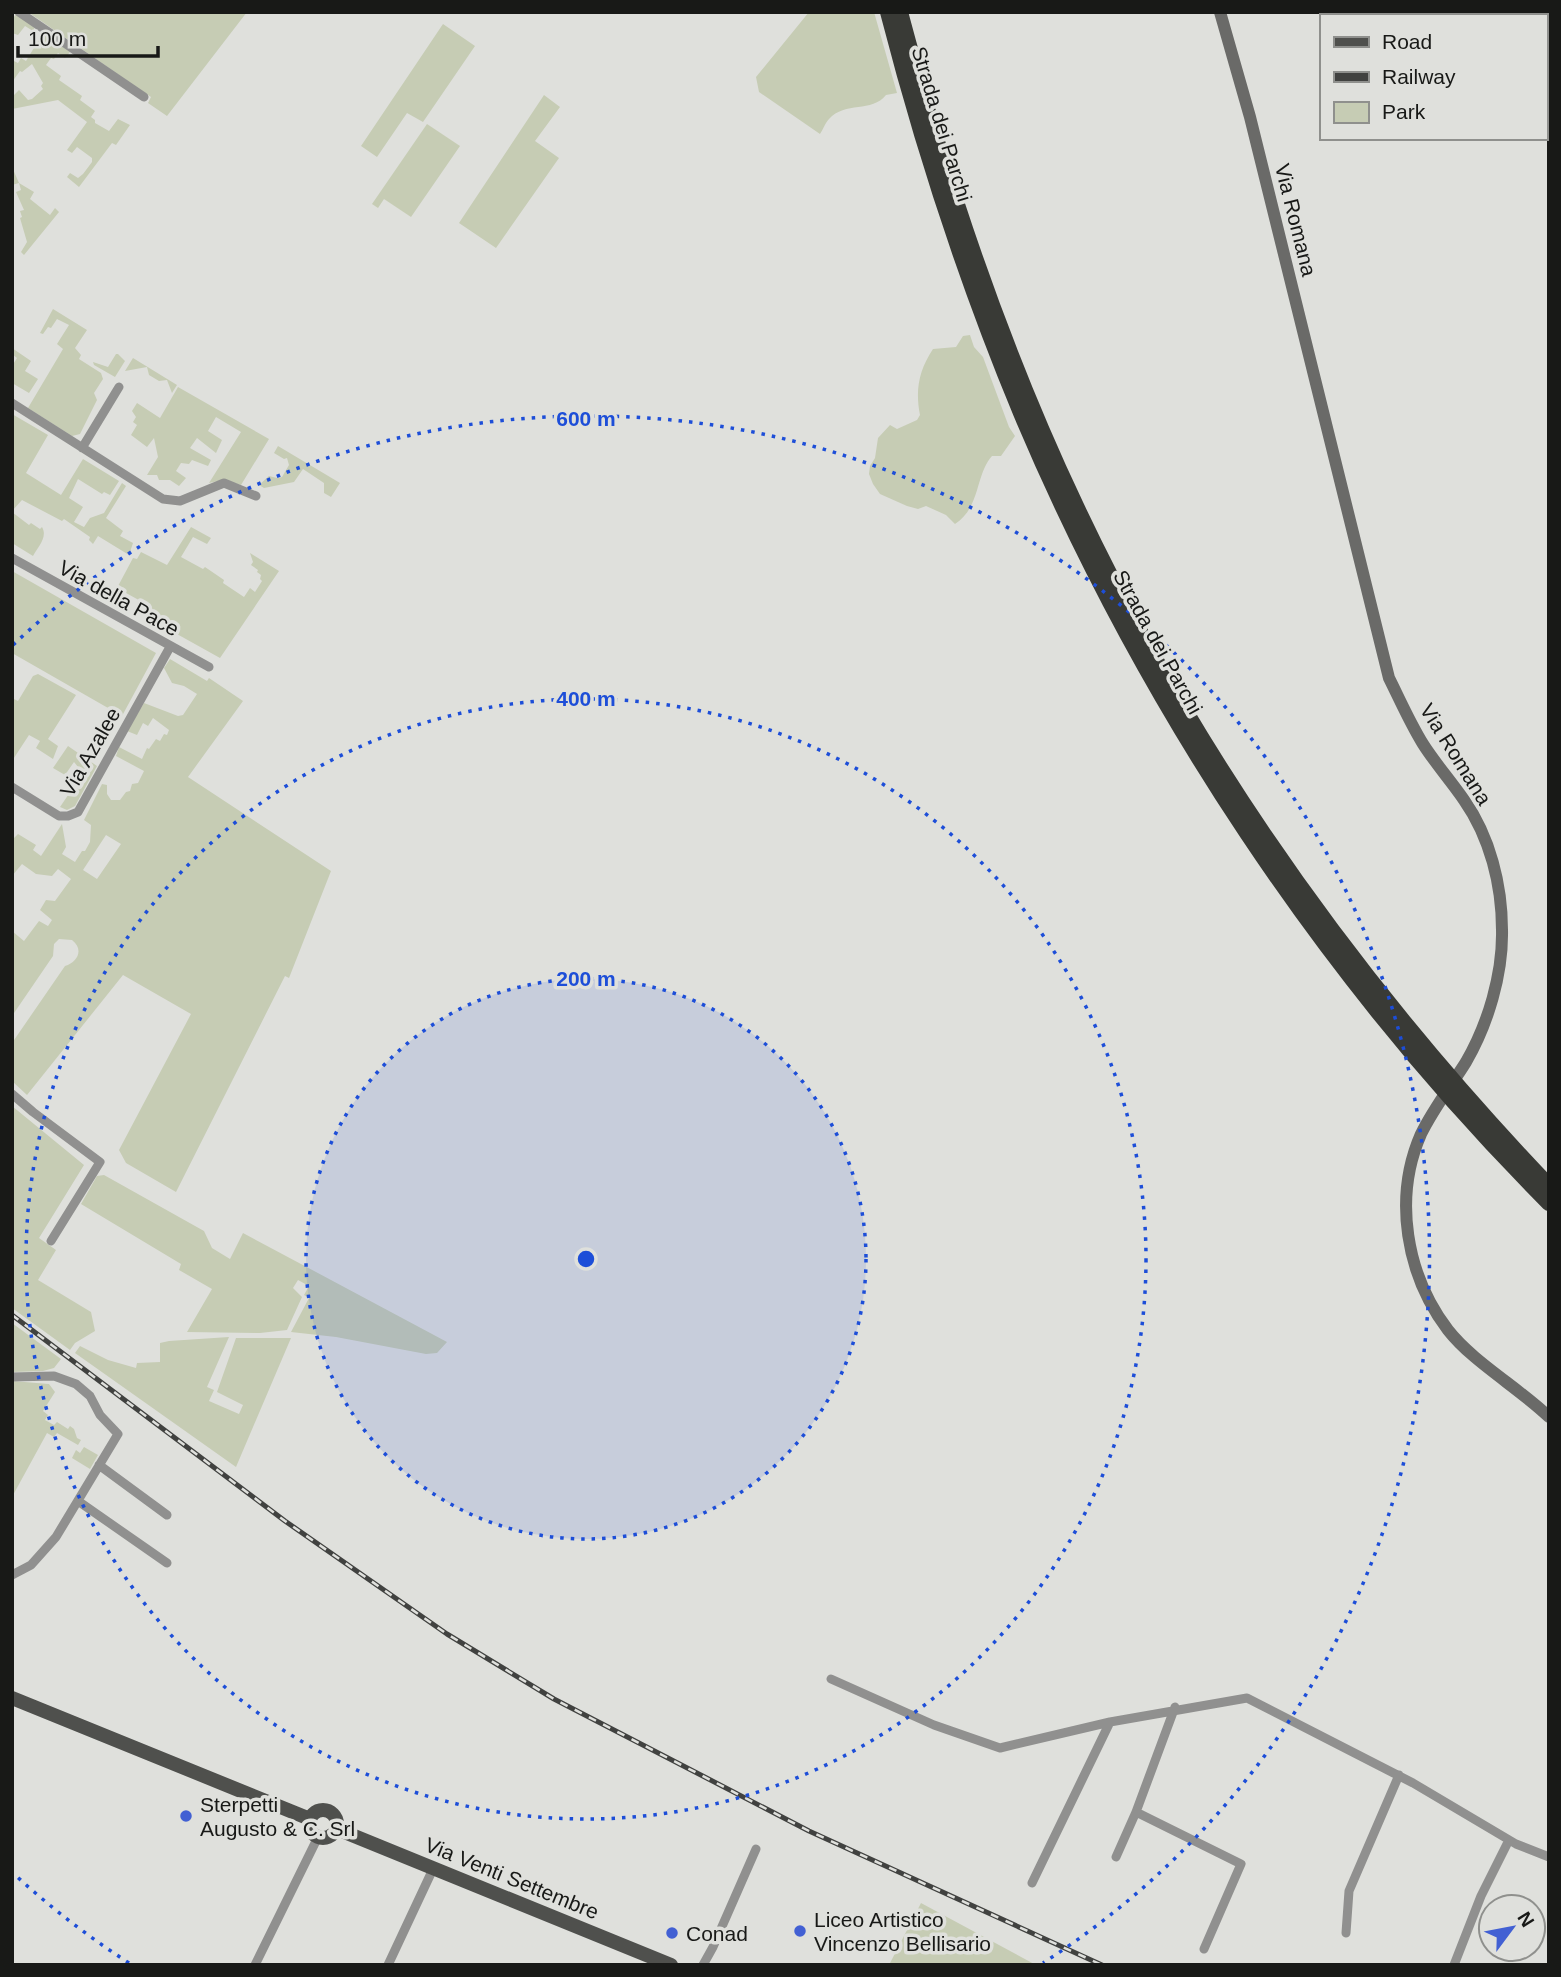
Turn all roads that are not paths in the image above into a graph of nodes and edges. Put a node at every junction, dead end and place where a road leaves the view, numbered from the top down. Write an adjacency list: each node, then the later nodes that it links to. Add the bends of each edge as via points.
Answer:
1 (19, 12): 5 (street)
2 (888, 12): 16 (highway, Strada dei Parchi, via 941,195 996,351 1063,506 1139,654 1240,822 1325,944 1432,1076)
3 (900, 12): 15 (highway, Strada dei Parchi, via 953,192 1013,360 1077,507 1155,659 1250,815 1336,937 1443,1070)
4 (1220, 12): 19 (main road, Via Romana, via 1389,678 1423,744 1466,802 1495,865 1503,928 1493,999 1468,1058 1421,1135 1409,1174 1406,1216 1411,1251 1422,1288 1449,1331)
5 (144, 97)
6 (119, 387): 8 (street)
7 (12, 403): 8 (street)
8 (82, 448): 9 (street, via 169,500 180,501 223,483)
9 (256, 496)
10 (12, 558): 11 (street, Via della Pace)
11 (170, 647): 12 (street, Via della Pace); 13 (street, Via Azalee, via 78,812 59,816)
12 (209, 667)
13 (12, 787)
14 (12, 1094): 17 (street, via 100,1161)
15 (1549, 1186)
16 (1549, 1203)
17 (51, 1241)
18 (12, 1377): 20 (street, via 54,1376 76,1384 90,1396 118,1434)
19 (1549, 1417)
20 (99, 1465): 21 (street); 22 (street)
21 (78, 1501): 23 (street); 24 (street, via 32,1565)
22 (166, 1515)
23 (166, 1563)
24 (12, 1575)
25 (831, 1679): 28 (street, via 934,1725 1000,1748)
26 (12, 1698): 31 (main road)
27 (1174, 1708): 28 (street); 29 (street, via 1247,1698); 30 (street)
28 (1110, 1722): 39 (street)
29 (1399, 1775): 34 (street); 40 (street, via 1349,1891)
30 (1136, 1812): 36 (street); 41 (street, via 1241,1864)
31 (310, 1819): 32 (main road, via 320,1810 329,1810 338,1820); 33 (main road, via 311,1832)
32 (337, 1829): 33 (main road, via 331,1836); 38 (main road, Via Venti Settembre)
33 (318, 1837): 42 (street)
34 (1509, 1840): 37 (street); 46 (street)
35 (756, 1849): 45 (street)
36 (1116, 1857)
37 (1549, 1857)
38 (433, 1869): 43 (street); 44 (main road, Via Venti Settembre)
39 (1032, 1883)
40 (1346, 1933)
41 (1205, 1949)
42 (256, 1965)
43 (388, 1965)
44 (671, 1965)
45 (703, 1965)
46 (1454, 1965)

